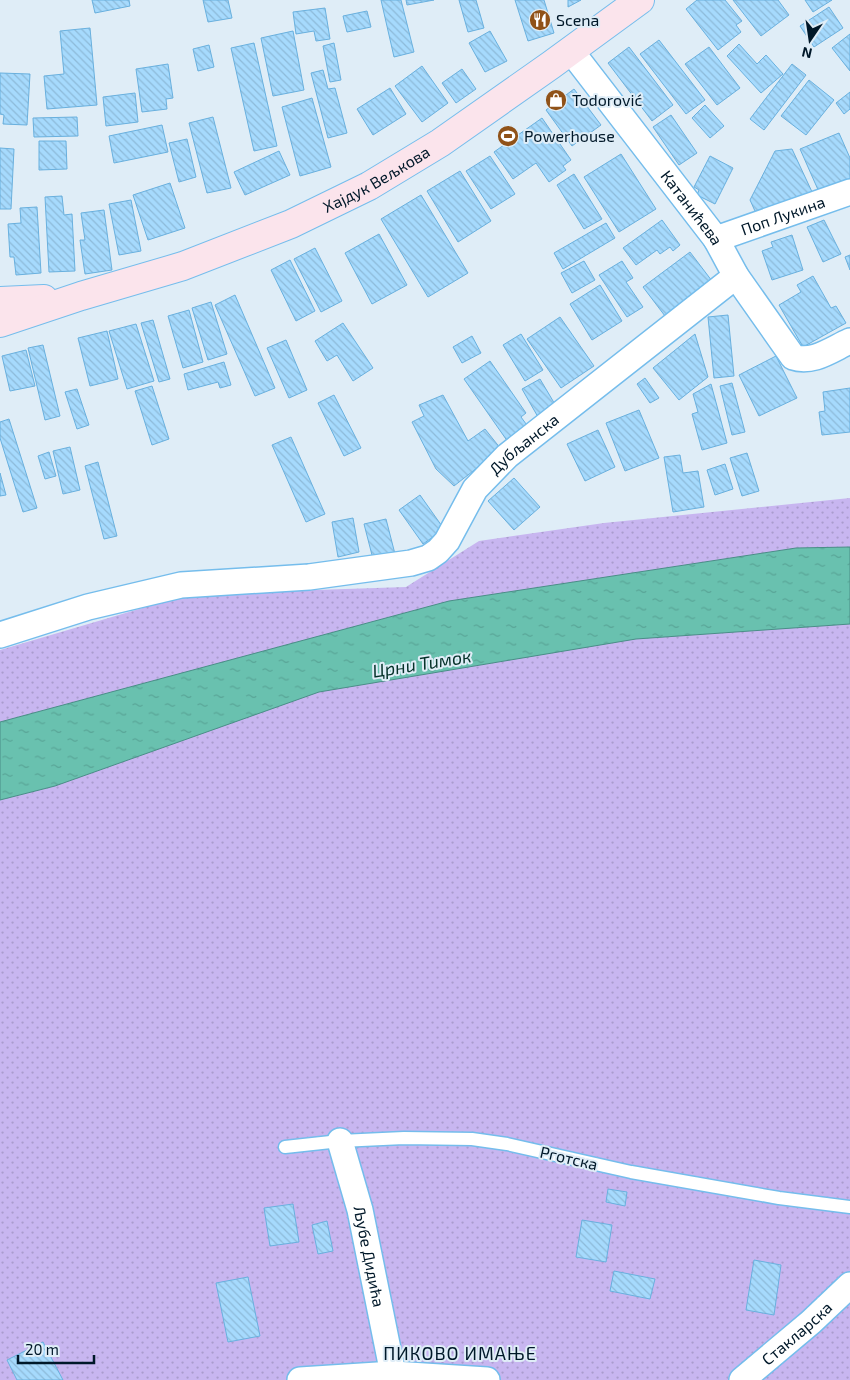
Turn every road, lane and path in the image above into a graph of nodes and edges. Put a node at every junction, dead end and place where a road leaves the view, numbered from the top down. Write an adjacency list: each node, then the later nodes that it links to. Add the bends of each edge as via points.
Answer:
1 (640, 0): 2 (street, Хајдук Вељкова)
2 (571, 51): 4 (street, Катанићева); 6 (street, Хајдук Вељкова, via 440,143 369,186 239,245 183,266)
3 (850, 192): 4 (street, Поп Лукина)
4 (716, 239): 5 (street, Катанићева)
5 (736, 276): 9 (street, Катанићева, via 793,357 810,360); 10 (street, Дубљанска, via 507,456 475,490 447,541 428,558 310,577 180,586 88,607)
6 (81, 296): 7 (street, Хајдук Вељкова); 8 (street, Хајдук Вељкова)
7 (0, 301)
8 (0, 323)
9 (850, 341)
10 (0, 635)
11 (340, 1140): 12 (lane, Рготска); 13 (lane, Рготска, via 472,1139 631,1172); 15 (street, Љубе Дидића, via 360,1210)
12 (285, 1147)
13 (850, 1207)
14 (850, 1285): 18 (street, Стакларска)
15 (393, 1374): 16 (street); 17 (street)
16 (300, 1380)
17 (487, 1380)
18 (742, 1380)

